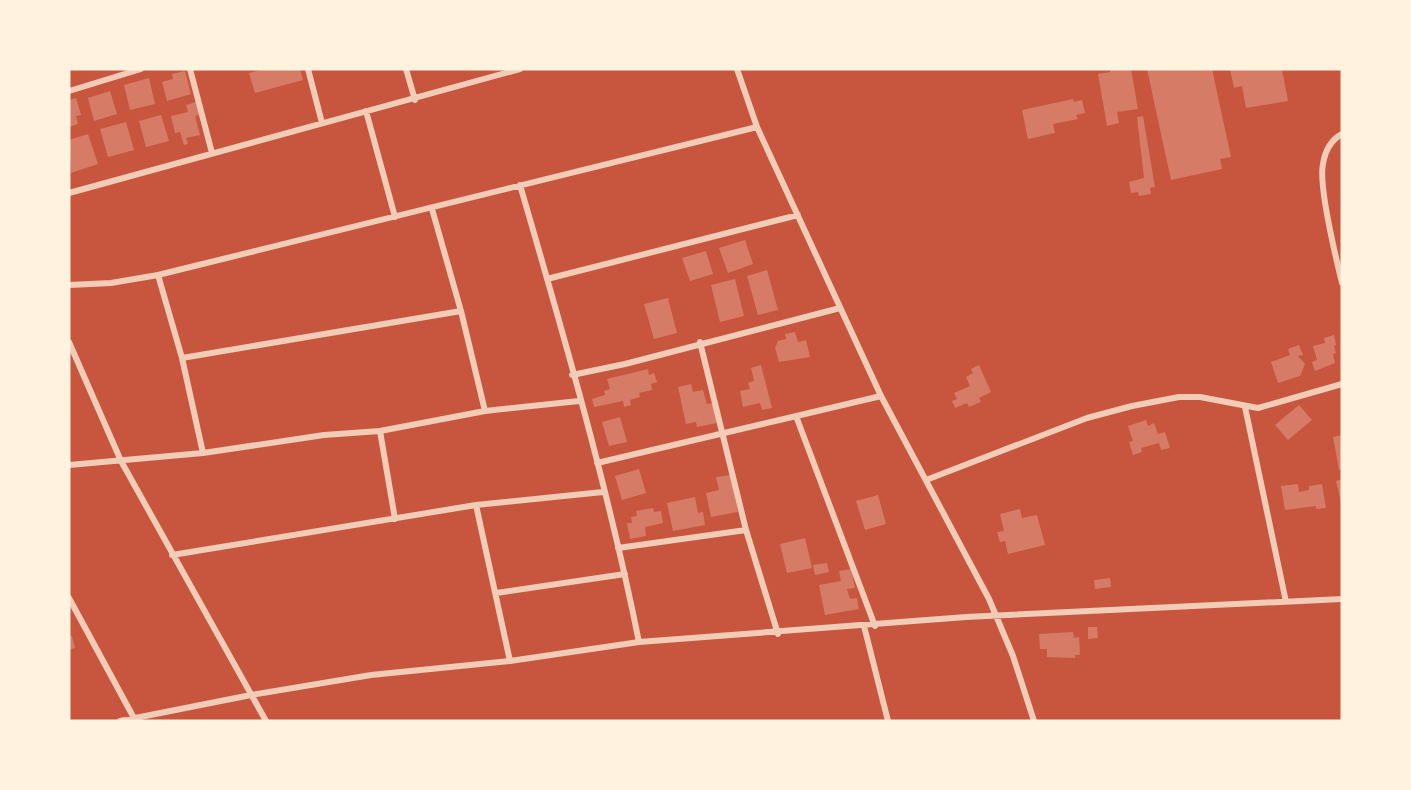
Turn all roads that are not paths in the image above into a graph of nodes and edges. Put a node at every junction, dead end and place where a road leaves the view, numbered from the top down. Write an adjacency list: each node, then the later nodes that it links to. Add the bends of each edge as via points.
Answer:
1 (141, 69): 7 (street)
2 (189, 69): 13 (street)
3 (308, 69): 10 (street)
4 (405, 69): 8 (street)
5 (737, 69): 11 (street)
6 (515, 70): 8 (street)
7 (69, 91)
8 (414, 100): 9 (street)
9 (366, 111): 10 (street); 18 (street)
10 (322, 123): 13 (street)
11 (757, 127): 14 (street); 17 (street)
12 (1342, 134): 19 (street, via 1331,141 1322,165)
13 (212, 153): 15 (street)
14 (520, 185): 16 (street); 21 (street)
15 (69, 193)
16 (432, 209): 18 (street); 25 (street)
17 (798, 215): 21 (street); 24 (street)
18 (395, 217): 20 (street)
19 (1340, 269): 22 (street)
20 (158, 275): 23 (street); 28 (street)
21 (547, 279): 29 (street)
22 (1342, 283)
23 (69, 285)
24 (840, 308): 27 (street); 31 (street)
25 (461, 311): 28 (street); 34 (street)
26 (69, 342): 39 (street)
27 (700, 342): 29 (street); 37 (street)
28 (182, 358): 38 (street)
29 (572, 375): 32 (street)
30 (1342, 384): 33 (street, via 1268,406)
31 (881, 396): 35 (street); 42 (street)
32 (579, 400): 34 (street); 40 (street)
33 (1245, 407): 42 (street, via 1215,398 1179,397 1132,406 1088,418); 53 (street)
34 (484, 411): 36 (street)
35 (796, 416): 37 (street); 56 (street)
36 (380, 431): 38 (street); 45 (street)
37 (722, 434): 40 (street); 46 (street)
38 (203, 453): 39 (street)
39 (121, 461): 41 (street); 48 (street)
40 (597, 463): 43 (street)
41 (69, 465)
42 (926, 480): 54 (street)
43 (603, 492): 44 (street); 47 (street)
44 (476, 505): 45 (street); 50 (street)
45 (395, 519): 48 (street)
46 (746, 530): 47 (street); 57 (street)
47 (618, 548): 49 (street)
48 (172, 555): 60 (street)
49 (625, 574): 50 (street); 58 (street)
50 (496, 593): 59 (street)
51 (69, 598): 61 (street)
52 (1342, 599): 53 (street)
53 (1286, 602): 54 (street)
54 (997, 616): 56 (street); 65 (street)
55 (864, 626): 56 (street); 57 (street); 64 (street)
56 (875, 626)
57 (778, 634): 58 (street)
58 (639, 642): 59 (street)
59 (510, 661): 60 (street, via 371,675)
60 (251, 695): 61 (street); 63 (street)
61 (135, 719): 62 (street)
62 (120, 721)
63 (266, 721)
64 (888, 721)
65 (1034, 721)

